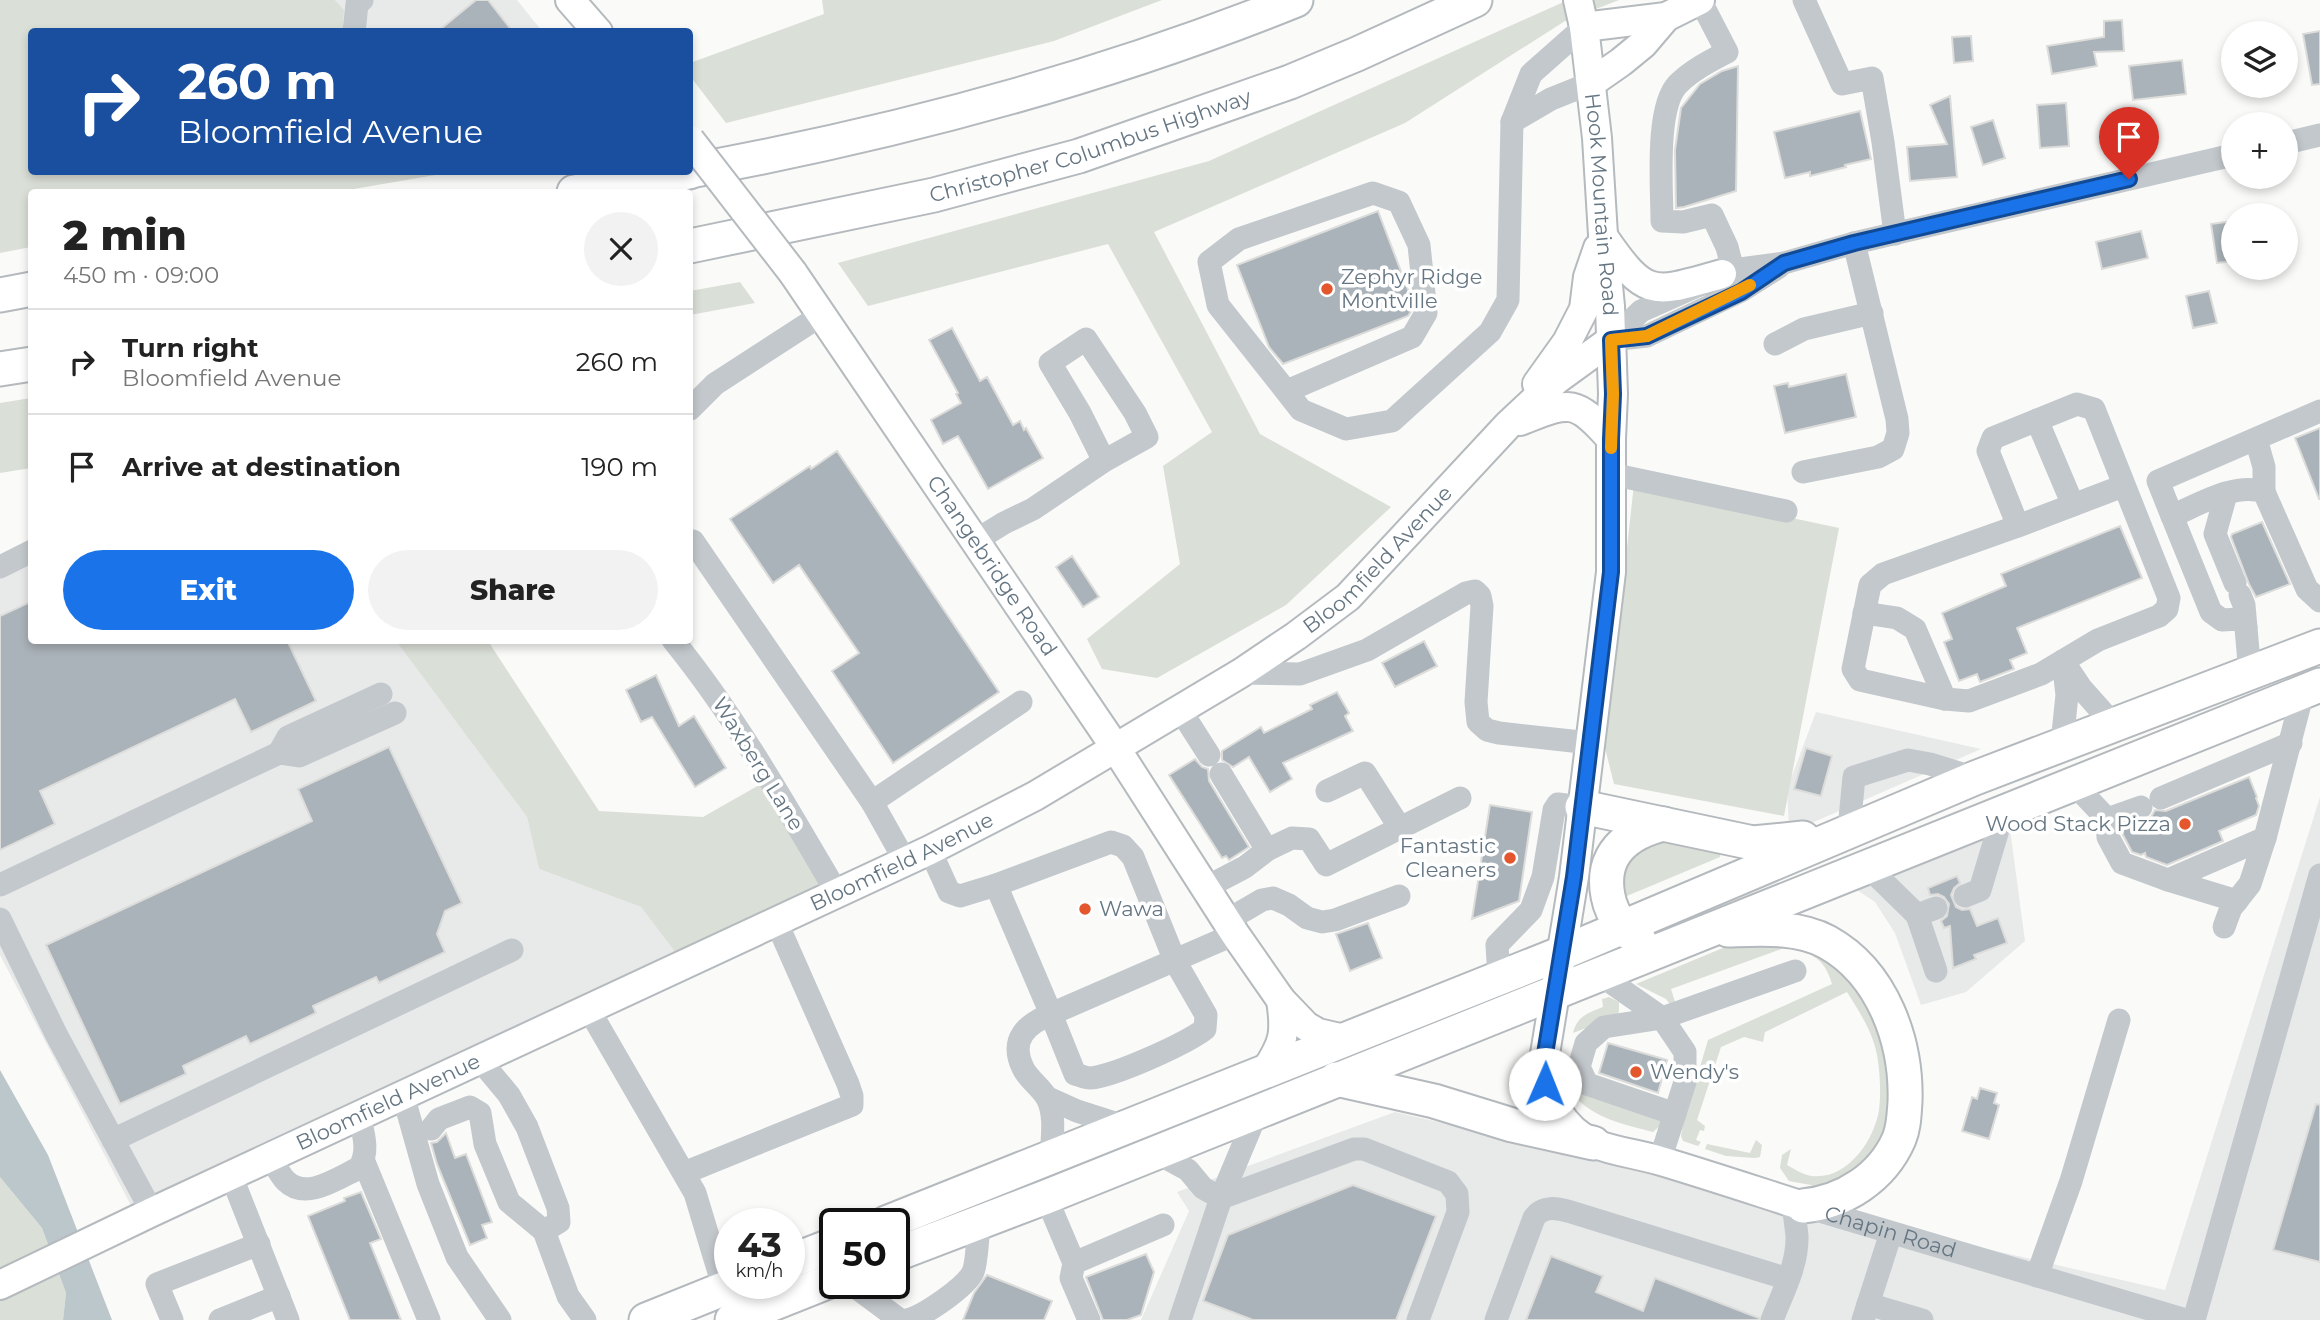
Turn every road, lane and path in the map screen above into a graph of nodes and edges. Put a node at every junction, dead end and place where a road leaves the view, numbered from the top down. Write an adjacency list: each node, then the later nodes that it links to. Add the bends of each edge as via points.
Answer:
1 (362, 0): 9 (street, via 357,4)
2 (570, 0): 10 (main road)
3 (1296, 0): 17 (highway, via 1127,62 975,107)
4 (1475, 0): 23 (highway, Christopher Columbus Highway, via 1290,82 1079,156 898,203)
5 (1700, 0): 8 (main road); 25 (street, via 1727,52 1676,86 1663,116 1662,221 1712,215 1727,247)
6 (1804, 0): 20 (street, via 1842,84 1872,78)
7 (1581, 13): 8 (main road); 11 (main road, Hook Mountain Road); 12 (street, via 1531,74)
8 (1666, 18): 11 (main road, via 1643,44)
9 (353, 28)
10 (594, 28)
11 (1591, 83): 12 (street); 21 (main road, Hook Mountain Road)
12 (1513, 122): 34 (street, via 1508,300 1490,332 1392,421 1346,429 1301,410)
13 (2320, 135): 14 (street)
14 (2298, 140)
15 (693, 143): 29 (main road, Changebridge Road, bridge)
16 (2221, 158): 20 (street, Bloomfield Avenue)
17 (693, 171)
18 (672, 175): 19 (highway)
19 (591, 189)
20 (1895, 234): 22 (street, Bloomfield Avenue)
21 (1603, 235): 25 (main road, via 1625,268 1645,284 1672,288); 30 (main road, Hook Mountain Road); 38 (main road, via 1588,278 1584,309 1567,342)
22 (1854, 243): 24 (street, Bloomfield Avenue); 28 (street)
23 (693, 245)
24 (1784, 263): 25 (street, Bloomfield Avenue); 30 (street, Bloomfield Avenue, via 1741,292 1647,336)
25 (1727, 272): 30 (street, Bloomfield Avenue, via 1641,311)
26 (28, 290): 27 (highway)
27 (0, 295)
28 (1872, 313): 31 (street, via 1804,329); 42 (street, via 1897,419 1893,449 1878,457)
29 (823, 314): 35 (street, via 715,384); 52 (main road, Changebridge Road)
30 (1611, 340): 38 (main road, Bloomfield Avenue, via 1556,380); 39 (main road, Hook Mountain Road)
31 (1775, 344)
32 (28, 365): 33 (highway)
33 (0, 369)
34 (1287, 391): 34 (street, via 1219,305 1209,262 1239,239 1373,192 1399,202 1419,245 1426,313 1412,337)
35 (693, 406)
36 (2320, 411): 40 (street)
37 (2036, 420): 44 (street, via 2077,404 2094,409); 47 (street); 50 (street, via 1993,438 1988,451)
38 (1508, 425): 39 (main road, via 1568,406 1583,410); 61 (main road, Bloomfield Avenue, via 1348,597)
39 (1611, 439): 43 (main road, Hook Mountain Road)
40 (2256, 439): 45 (street, via 2264,467); 49 (street, via 2158,481)
41 (1104, 461): 41 (street, via 1147,437 1086,339 1050,363); 52 (street)
42 (1803, 472)
43 (1611, 474): 48 (street); 69 (main road, Hook Mountain Road, via 1611,572)
44 (2123, 486): 47 (street); 60 (street, via 2169,603 2159,616 2098,640)
45 (2264, 492): 46 (street, via 2250,487); 55 (street)
46 (2226, 494): 49 (street); 57 (street, via 2215,534 2244,605)
47 (2073, 505): 50 (street)
48 (1786, 511)
49 (2172, 516): 57 (street, via 2211,611 2222,620 2240,620)
50 (2018, 526): 56 (street, via 1883,574 1870,585)
51 (693, 541): 77 (street)
52 (975, 541): 72 (main road, Changebridge Road)
53 (28, 553): 54 (street)
54 (0, 567)
55 (2314, 595)
56 (1864, 614): 64 (street, via 1897,618 1915,629); 64 (street, via 1853,669 1860,680)
57 (2246, 627): 62 (street)
58 (676, 644): 93 (street, Waxberg Lane, via 748,744)
59 (2320, 646): 62 (highway)
60 (2063, 661): 64 (street, via 1969,701); 68 (street); 70 (street, via 2067,695)
61 (1241, 673): 67 (main road, Bloomfield Avenue); 69 (street, via 1300,674 1367,650 1475,591 1482,606 1478,722 1499,733)
62 (2250, 674): 68 (highway)
63 (2312, 688): 71 (street); 74 (highway)
64 (1945, 699)
65 (1021, 702): 77 (street)
66 (388, 703): 90 (street, via 288,737 279,753)
67 (1179, 708): 72 (main road, Bloomfield Avenue); 85 (street)
68 (2113, 724): 70 (highway)
69 (1590, 743): 78 (main road, Hook Mountain Road)
70 (2062, 743): 73 (highway)
71 (2291, 743): 80 (street); 84 (street)
72 (1115, 747): 86 (main road, Bloomfield Avenue, via 1035,796); 92 (main road, Changebridge Road)
73 (1975, 778): 83 (highway); 83 (street, via 1908,760 1854,777)
74 (2074, 784): 79 (highway); 80 (street)
75 (1327, 791): 82 (street, via 1366,773)
76 (1460, 798): 82 (street)
77 (872, 802): 86 (street)
78 (1582, 807): 81 (highway); 105 (main road, Hook Mountain Road); 110 (street, via 1558,804 1554,810 1543,877 1531,910 1497,945)
79 (2003, 813): 87 (highway); 95 (street, via 1980,890)
80 (2107, 819): 89 (street, via 2108,837 2122,863)
81 (1664, 824): 83 (highway, via 1753,843); 99 (highway, via 1627,840 1610,859 1606,885 1610,906)
82 (1400, 828): 85 (street, via 1326,865 1309,839 1292,838)
83 (1849, 829): 99 (highway)
84 (2265, 838): 89 (street); 96 (street, via 2250,884)
85 (1267, 850): 92 (street)
86 (918, 855): 91 (street, via 948,892 960,897); 93 (main road, Bloomfield Avenue)
87 (1868, 867): 102 (highway); 108 (street, via 1926,912)
88 (2320, 875): 173 (street)
89 (2168, 880): 96 (street)
90 (0, 885)
91 (996, 885): 106 (street, via 1111,842 1123,846 1133,857); 114 (street)
92 (1205, 888): 101 (main road, Changebridge Road)
93 (837, 893): 98 (main road, Bloomfield Avenue)
94 (1399, 896): 101 (street, via 1322,922 1273,898 1262,900)
95 (1965, 896)
96 (2236, 901): 100 (street)
97 (0, 919): 128 (street)
98 (776, 921): 113 (main road, Bloomfield Avenue); 135 (street, via 848,1084 852,1105)
99 (1622, 926): 104 (highway); 105 (highway)
100 (2224, 927)
101 (1231, 928): 106 (street); 112 (main road, Changebridge Road)
102 (1711, 930): 104 (highway); 139 (highway, via 1794,931 1828,942 1850,957 1875,987 1897,1035 1903,1061 1904,1118 1890,1154 1845,1195 1820,1204)
103 (512, 950): 128 (street)
104 (1654, 952): 109 (highway)
105 (1562, 953): 110 (highway); 111 (main road, Hook Mountain Road)
106 (1175, 961): 114 (street); 114 (street, via 1206,1015 1205,1029 1171,1048 1088,1079 1074,1073)
107 (1795, 971): 115 (street)
108 (1936, 971)
109 (1599, 974): 111 (highway); 115 (street)
110 (1499, 978): 117 (highway)
111 (1555, 992): 120 (highway); 129 (main road, Hook Mountain Road, via 1543,1066 1545,1084 1560,1115)
112 (1281, 1000): 117 (main road, Changebridge Road, via 1318,1033); 119 (main road, via 1282,1044)
113 (588, 1008): 118 (main road, Bloomfield Avenue); 135 (street)
114 (1051, 1014): 122 (street, via 1033,1022 1021,1035 1018,1048 1023,1069)
115 (1662, 1018): 124 (street, via 1685,1052 1685,1082); 124 (street, via 1604,1027 1586,1043 1579,1067 1587,1084)
116 (2119, 1020): 150 (street)
117 (1343, 1039): 119 (highway)
118 (479, 1059): 121 (main road, Bloomfield Avenue); 144 (street, via 509,1095 527,1127 558,1208 559,1222)
119 (1266, 1070): 126 (highway)
120 (1336, 1079): 123 (highway); 129 (highway)
121 (403, 1095): 125 (main road, Bloomfield Avenue); 127 (street)
122 (1048, 1098): 126 (street); 132 (street)
123 (1258, 1110): 130 (highway); 138 (street)
124 (1675, 1114): 133 (street)
125 (359, 1115): 131 (main road, Bloomfield Avenue); 134 (street)
126 (1127, 1127): 132 (highway)
127 (427, 1138): 144 (street, via 439,1119 470,1107 480,1113 485,1144 509,1202); 161 (street, via 428,1184 457,1257)
128 (113, 1140): 140 (street)
129 (1593, 1143): 133 (main road, Chapin Road)
130 (1155, 1153): 137 (highway); 138 (street, via 1188,1170 1203,1188)
131 (270, 1156): 134 (street, via 283,1178 300,1190); 136 (main road, Bloomfield Avenue)
132 (1051, 1157): 141 (highway)
133 (1660, 1160): 139 (main road, Chapin Road)
134 (364, 1162): 160 (street)
135 (684, 1173): 147 (street)
136 (231, 1175): 140 (main road, Bloomfield Avenue); 146 (street)
137 (1045, 1197): 142 (highway); 149 (street)
138 (1220, 1198): 167 (street); 168 (street, via 1354,1149 1448,1182 1457,1194 1458,1212)
139 (1798, 1205): 145 (street, Chapin Road); 151 (street, via 1796,1250)
140 (152, 1212): 152 (main road, Bloomfield Avenue)
141 (910, 1214)
142 (979, 1222): 148 (highway); 165 (street, via 973,1272 951,1295 920,1317)
143 (1163, 1225): 149 (street)
144 (544, 1231): 162 (street, via 568,1296)
145 (1891, 1233): 150 (street, Chapin Road); 156 (street)
146 (259, 1244): 153 (street); 157 (street, via 157,1284)
147 (714, 1248)
148 (910, 1249)
149 (1074, 1263): 166 (street, via 1071,1278)
150 (2037, 1276): 172 (street, Chapin Road)
151 (1788, 1279): 169 (street, via 1550,1208 1534,1218); 170 (street)
152 (0, 1285)
153 (279, 1296): 158 (street); 159 (street)
154 (724, 1299): 163 (highway)
155 (872, 1299): 164 (street)
156 (1866, 1312): 171 (street)
157 (172, 1320)
158 (219, 1320)
159 (288, 1320)
160 (429, 1320)
161 (500, 1320)
162 (585, 1320)
163 (646, 1320)
164 (900, 1320)
165 (907, 1320)
166 (1089, 1320)
167 (1180, 1320)
168 (1418, 1320)
169 (1496, 1320)
170 (1772, 1320)
171 (1922, 1320)
172 (2186, 1320)
173 (2194, 1320)

